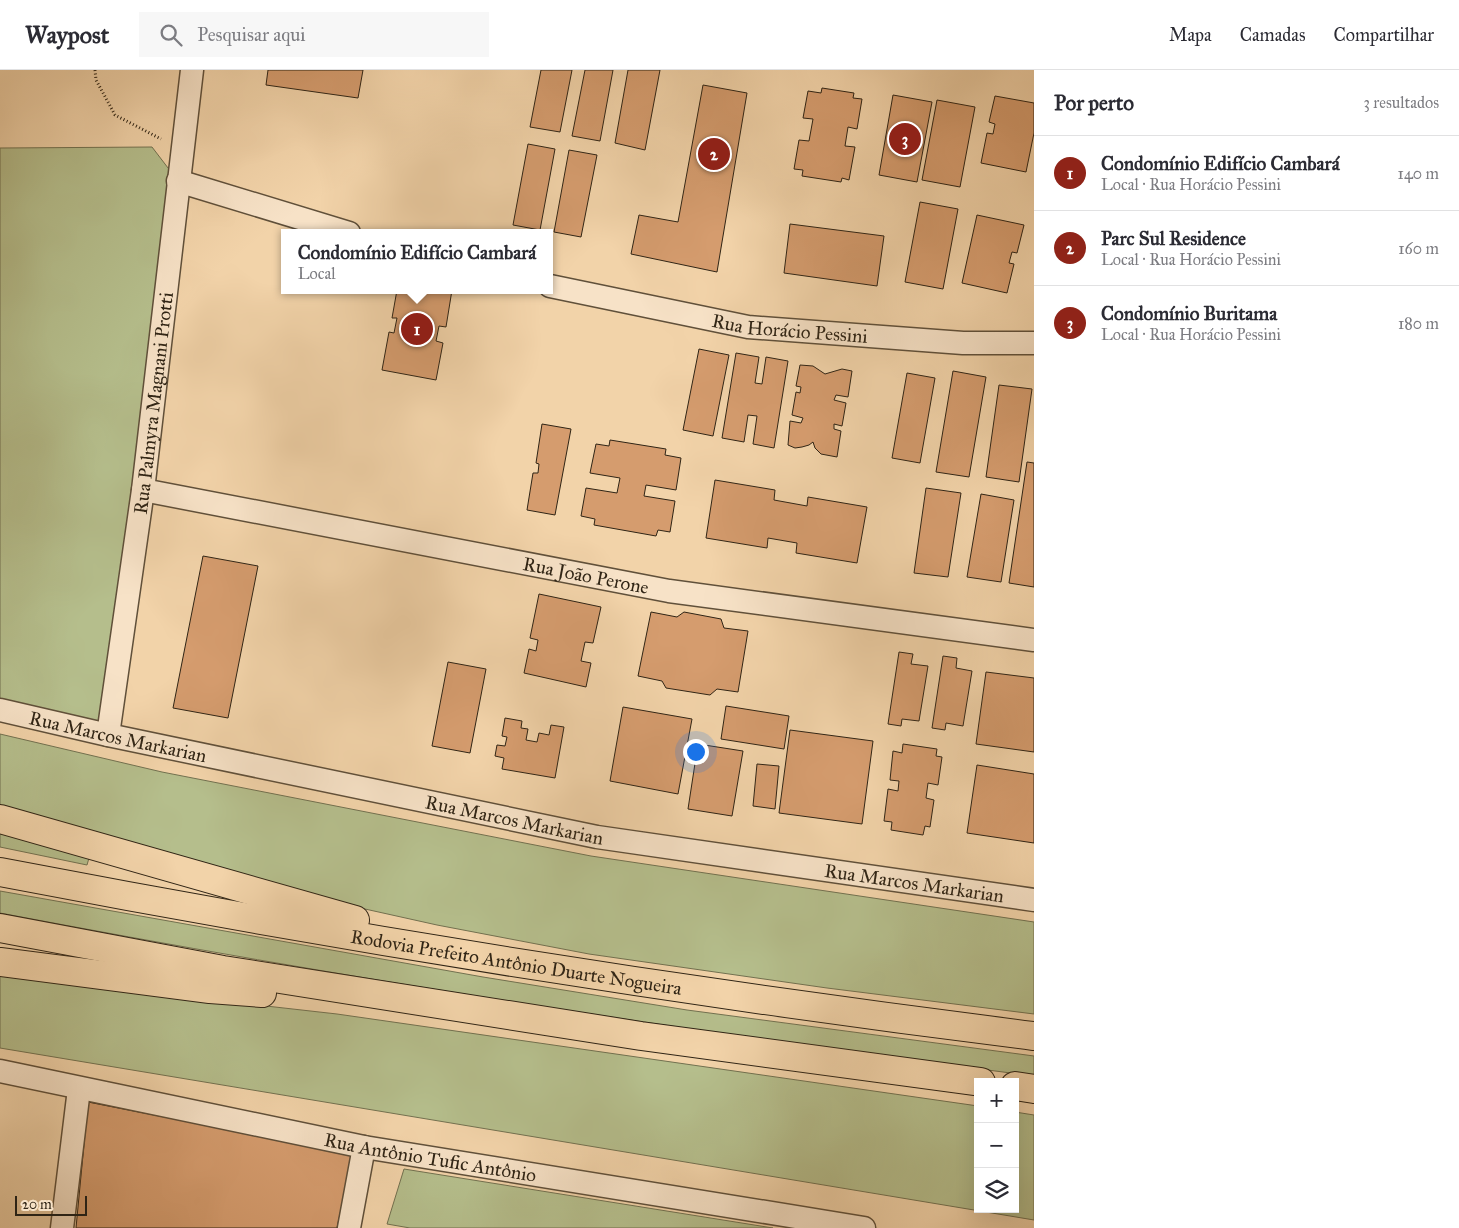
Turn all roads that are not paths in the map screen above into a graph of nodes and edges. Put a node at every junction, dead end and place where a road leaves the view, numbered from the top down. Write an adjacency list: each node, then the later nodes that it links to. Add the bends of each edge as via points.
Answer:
1 (192, 70): 2 (street, Rua Palmyra Magnani Protti)
2 (178, 181): 3 (street); 6 (street, Rua Palmyra Magnani Protti)
3 (336, 229)
4 (553, 287): 5 (street, Rua Horácio Pessini, via 748,327 963,343)
5 (1034, 343)
6 (143, 490): 7 (street, Rua João Perone, via 669,590); 9 (street, Rua Palmyra Magnani Protti)
7 (1034, 640)
8 (0, 710): 9 (street, Rua Marcos Markarian)
9 (108, 735): 12 (street, Rua Marcos Markarian, via 597,837)
10 (0, 819): 14 (highway)
11 (0, 872): 14 (highway, Rodovia Prefeito Antônio Duarte Nogueira, via 167,904)
12 (1034, 900)
13 (0, 928): 16 (highway, via 222,970)
14 (494, 959): 17 (highway, Rodovia Prefeito Antônio Duarte Nogueira, via 688,990)
15 (0, 962): 16 (highway, via 210,989)
16 (478, 1010): 19 (highway, via 641,1036)
17 (1034, 1036)
18 (0, 1071): 21 (street, Rua Antônio Tufic Antônio)
19 (974, 1081)
20 (1019, 1087): 22 (highway)
21 (79, 1089): 23 (street, Rua Antônio Tufic Antônio); 24 (street)
22 (1034, 1089)
23 (364, 1147): 25 (street); 26 (street, Rua Antônio Tufic Antônio)
24 (62, 1228)
25 (348, 1228)
26 (864, 1228)

